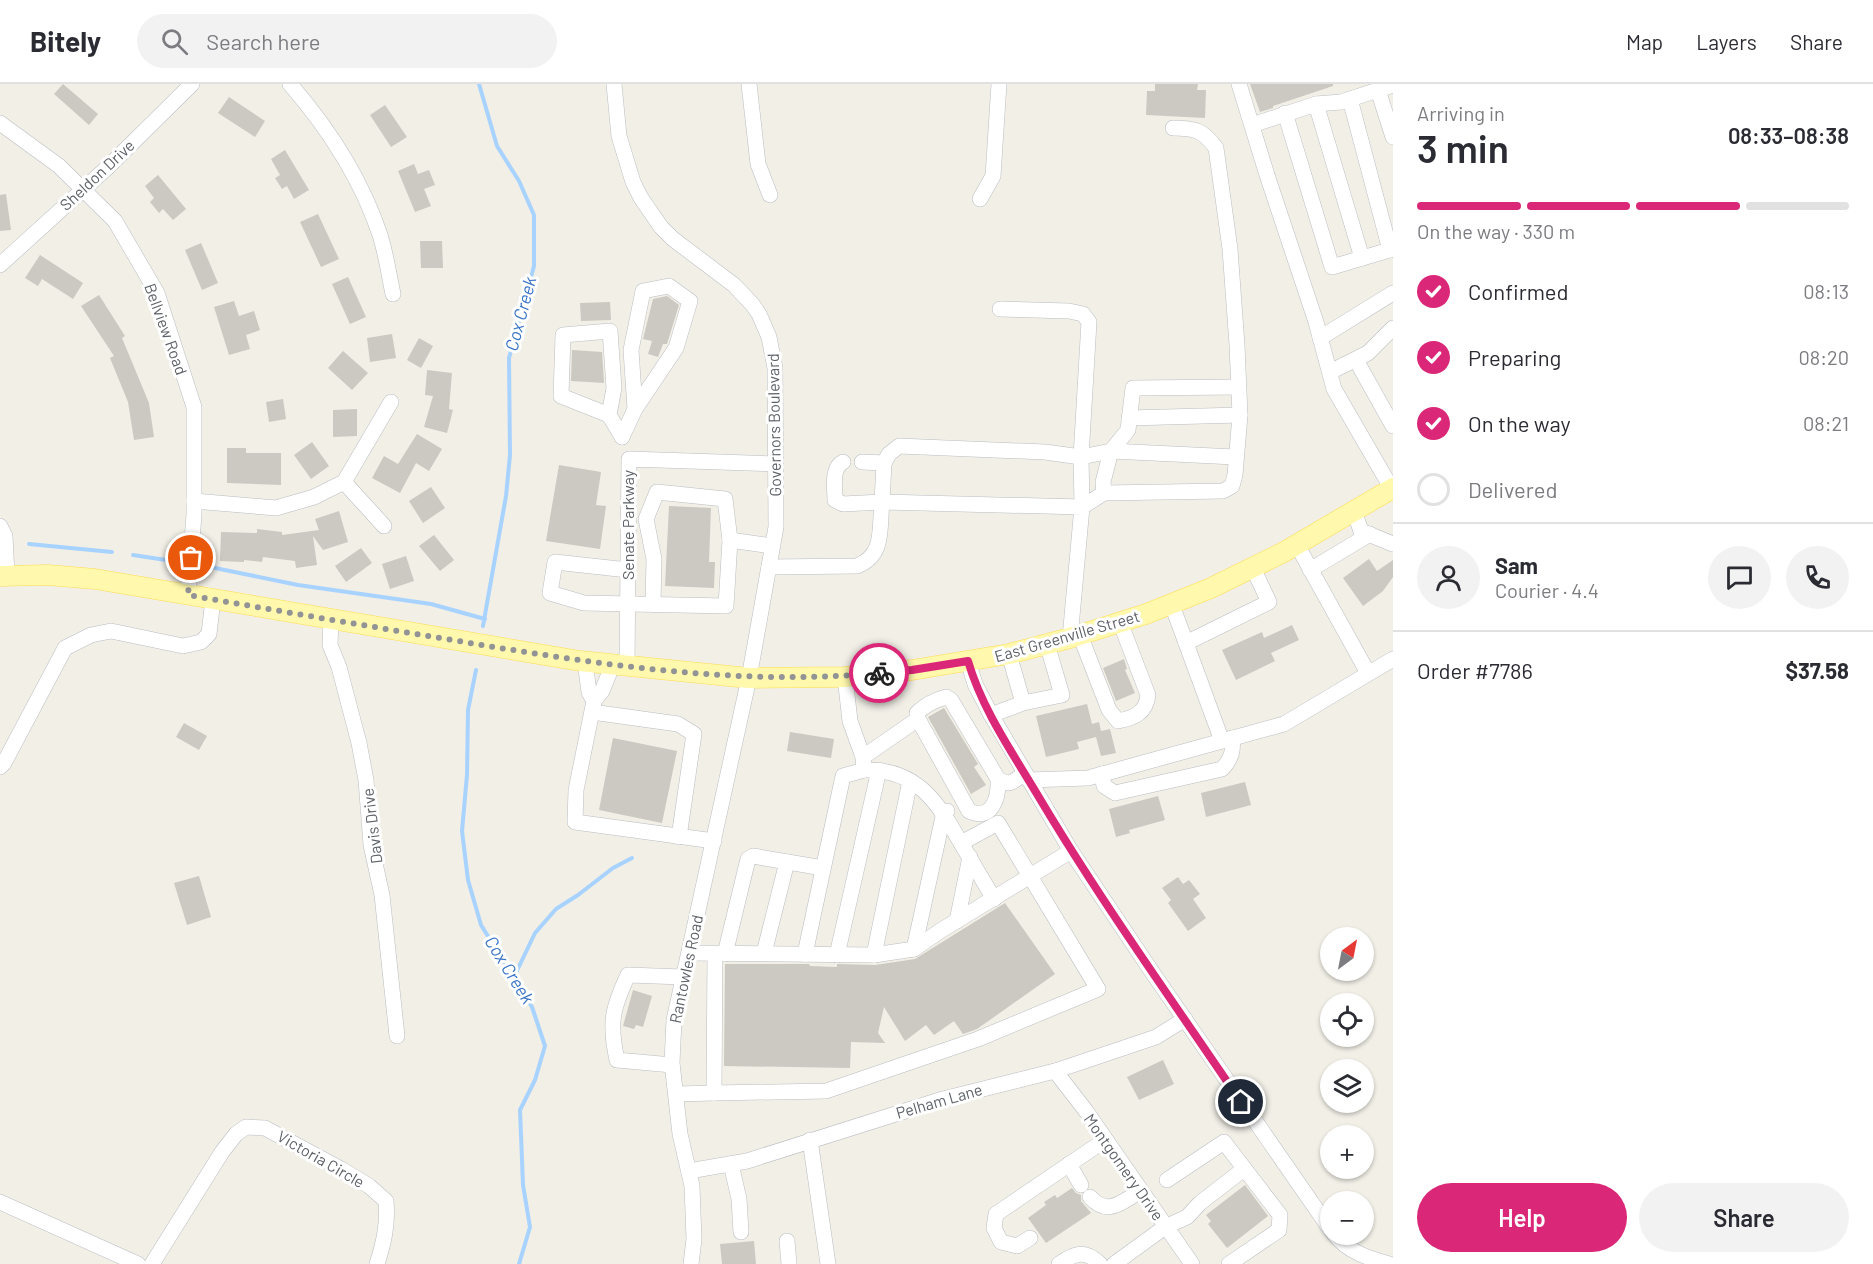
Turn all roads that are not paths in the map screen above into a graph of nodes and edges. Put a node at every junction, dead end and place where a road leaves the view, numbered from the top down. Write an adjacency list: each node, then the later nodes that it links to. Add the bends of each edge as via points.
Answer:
1 (192, 84): 16 (street, Sheldon Drive)
2 (291, 84): 23 (street, via 317,115 354,172 380,236)
3 (614, 84): 42 (street, Governors Boulevard, via 619,136 633,182 651,214 673,239 744,294 765,325 775,368)
4 (749, 84): 17 (street, via 758,164)
5 (999, 84): 18 (street, via 993,176)
6 (1239, 84): 13 (street)
7 (1393, 85): 8 (street)
8 (1378, 90): 9 (street); 15 (street)
9 (1350, 99): 10 (street); 19 (street)
10 (1316, 104): 11 (street); 20 (street)
11 (1285, 113): 13 (street); 20 (street, via 1332,267)
12 (0, 123): 16 (street, Bellview Road, via 59,166)
13 (1252, 125): 26 (street)
14 (1173, 128): 29 (street, via 1191,128 1207,135 1216,148 1230,249)
15 (1393, 137)
16 (83, 189): 21 (street, Sheldon Drive); 46 (street, Bellview Road, via 115,221 157,294 194,407)
17 (770, 195)
18 (980, 198)
19 (1391, 249): 20 (street)
20 (1362, 258)
21 (0, 265)
22 (1393, 293): 26 (street)
23 (393, 294)
24 (1000, 309): 37 (street, via 1069,310 1083,314 1089,322)
25 (1393, 328): 27 (street)
26 (1320, 338): 28 (street)
27 (1356, 360): 28 (street); 35 (street)
28 (1330, 372): 44 (street, via 1334,388)
29 (1238, 387): 32 (street); 34 (street, via 1133,388)
30 (391, 402): 43 (street)
31 (635, 409): 31 (street, via 676,348 690,302 669,286 643,291 631,350); 33 (street, via 622,437)
32 (1240, 415): 34 (street); 38 (street)
33 (609, 416): 33 (street, via 614,388 610,331 563,335 561,396)
34 (1129, 418): 36 (street, via 1128,430)
35 (1393, 426)
36 (1112, 451): 37 (street); 38 (street); 45 (street, via 1103,482)
37 (1082, 457): 41 (street, via 899,446); 48 (street)
38 (1235, 458): 45 (street, via 1232,486 1223,491)
39 (843, 462): 47 (street, via 836,469 837,503)
40 (862, 462): 41 (street)
41 (884, 463): 47 (street)
42 (776, 464): 56 (street, Governors Boulevard, via 776,527); 59 (street, Senate Parkway, via 629,459)
43 (344, 482): 46 (street, via 314,497 276,508); 51 (street)
44 (1392, 490): 49 (main road, East Greenville Street)
45 (1104, 494): 48 (street)
46 (194, 501): 62 (street, Bellview Road)
47 (882, 502): 48 (street); 57 (street, via 877,550 868,561 857,566)
48 (1082, 507): 69 (street)
49 (1354, 512): 52 (street, via 1361,531); 55 (main road, East Greenville Street)
50 (0, 526): 61 (street, via 5,536)
51 (384, 526)
52 (1370, 534): 54 (street); 60 (street)
53 (730, 540): 56 (street); 64 (street, via 726,606); 64 (street, via 725,499 657,492 646,519 654,559)
54 (1393, 544)
55 (1297, 545): 58 (main road, East Greenville Street); 60 (street)
56 (772, 546): 57 (street, Governors Boulevard)
57 (769, 567): 79 (street, Governors Boulevard)
58 (1253, 567): 66 (main road, East Greenville Street); 71 (street, via 1269,602)
59 (628, 570): 65 (street, Senate Parkway); 65 (street, via 555,562 550,593 584,603)
60 (1310, 570): 77 (street)
61 (4, 576): 62 (main road, East Greenville Street, via 95,579)
62 (188, 595): 63 (main road, East Greenville Street)
63 (213, 599): 67 (main road, East Greenville Street); 86 (street, via 209,634 201,642 183,646 111,631 65,648)
64 (653, 603): 65 (street)
65 (628, 604): 76 (street, Senate Parkway)
66 (1172, 605): 68 (main road, East Greenville Street); 71 (street)
67 (331, 619): 75 (main road, East Greenville Street); 112 (street, Davis Drive, via 330,645 348,700 366,780)
68 (1120, 622): 69 (main road, East Greenville Street); 69 (street, via 1148,695 1143,711 1123,720 1109,710)
69 (1075, 637): 70 (main road, East Greenville Street)
70 (1047, 644): 72 (main road, East Greenville Street); 80 (street, via 1062,695)
71 (1186, 644): 84 (street)
72 (1009, 654): 74 (main road, East Greenville Street); 80 (street)
73 (1393, 659): 77 (street)
74 (968, 661): 78 (main road, East Greenville Street); 82 (street)
75 (585, 662): 76 (main road, East Greenville Street); 81 (street)
76 (620, 665): 79 (main road, East Greenville Street); 81 (street)
77 (1368, 673): 84 (street, via 1284,724)
78 (845, 677): 79 (main road, East Greenville Street); 85 (street, via 850,721)
79 (749, 678): 94 (street, Rantowles Road)
80 (1023, 703): 82 (street)
81 (593, 706): 93 (street, via 678,724 693,734); 93 (street, via 576,790 575,822)
82 (991, 715): 88 (street)
83 (918, 719): 85 (street); 89 (street, via 917,712 925,706 945,697 951,700); 91 (street)
84 (1227, 740): 87 (street); 87 (street, via 1233,750 1222,769 1115,793 1104,786)
85 (869, 766): 90 (street); 99 (street, via 843,776); 108 (street)
86 (0, 767)
87 (1102, 774): 88 (street, via 1088,778)
88 (1026, 777): 89 (street, via 1006,784); 96 (street)
89 (998, 779): 91 (street, via 999,793 990,810 976,814)
90 (910, 781): 92 (street); 109 (street)
91 (964, 802): 92 (street)
92 (944, 812): 95 (street); 103 (street)
93 (679, 837): 94 (street)
94 (714, 842): 105 (street, Rantowles Road)
95 (961, 843): 97 (street); 100 (street, via 998,823)
96 (1071, 851): 100 (street); 111 (street)
97 (970, 857): 101 (street); 102 (street)
98 (787, 862): 99 (street); 104 (street); 106 (street, via 753,856 748,859)
99 (823, 868): 107 (street)
100 (1031, 876): 101 (street); 115 (street, via 1098,989 978,1039 826,1091)
101 (994, 899): 102 (street)
102 (957, 921): 103 (street)
103 (914, 950): 109 (street)
104 (764, 953): 106 (street); 107 (street)
105 (689, 954): 106 (street); 110 (street, Rantowles Road)
106 (720, 954): 115 (street)
107 (805, 954): 108 (street)
108 (837, 955): 109 (street)
109 (874, 956)
110 (683, 977): 113 (street, Rantowles Road, via 674,1020); 113 (street, via 628,975 612,1018 617,1060)
111 (1185, 1019): 114 (street, Pelham Lane, via 1156,1037); 126 (street)
112 (397, 1036)
113 (672, 1065): 116 (street, Rantowles Road)
114 (1055, 1071): 117 (street, Pelham Lane, via 943,1099); 118 (street, Montgomery Drive)
115 (714, 1093): 116 (street)
116 (676, 1094): 122 (street, Rantowles Road)
117 (810, 1140): 119 (street, Pelham Lane); 137 (street)
118 (1105, 1140): 120 (street); 124 (street, Montgomery Drive)
119 (732, 1164): 122 (street, Pelham Lane); 128 (street)
120 (1069, 1164): 124 (street, via 1098,1205 1110,1208); 129 (street, via 996,1214 994,1228 1002,1242 1017,1245)
121 (1244, 1169): 123 (street, via 1224,1142); 127 (street, via 1187,1216); 142 (street, via 1280,1215 1278,1230)
122 (689, 1171): 135 (street, Rantowles Road, via 694,1239)
123 (1167, 1180)
124 (1141, 1191): 127 (street, Montgomery Drive)
125 (0, 1202): 132 (street)
126 (1320, 1215)
127 (1165, 1227): 140 (street); 141 (street, Montgomery Drive)
128 (741, 1232)
129 (1030, 1238)
130 (787, 1241): 136 (street)
131 (1344, 1245): 143 (street, via 1366,1258)
132 (138, 1264)
133 (152, 1264): 134 (street, Victoria Circle, via 222,1152 246,1127 265,1128 351,1175 386,1201 385,1238)
134 (376, 1264)
135 (691, 1264)
136 (789, 1264)
137 (828, 1264)
138 (1059, 1264): 139 (street, via 1073,1255 1085,1254)
139 (1100, 1264)
140 (1113, 1264)
141 (1192, 1264)
142 (1229, 1264)
143 (1389, 1264)

